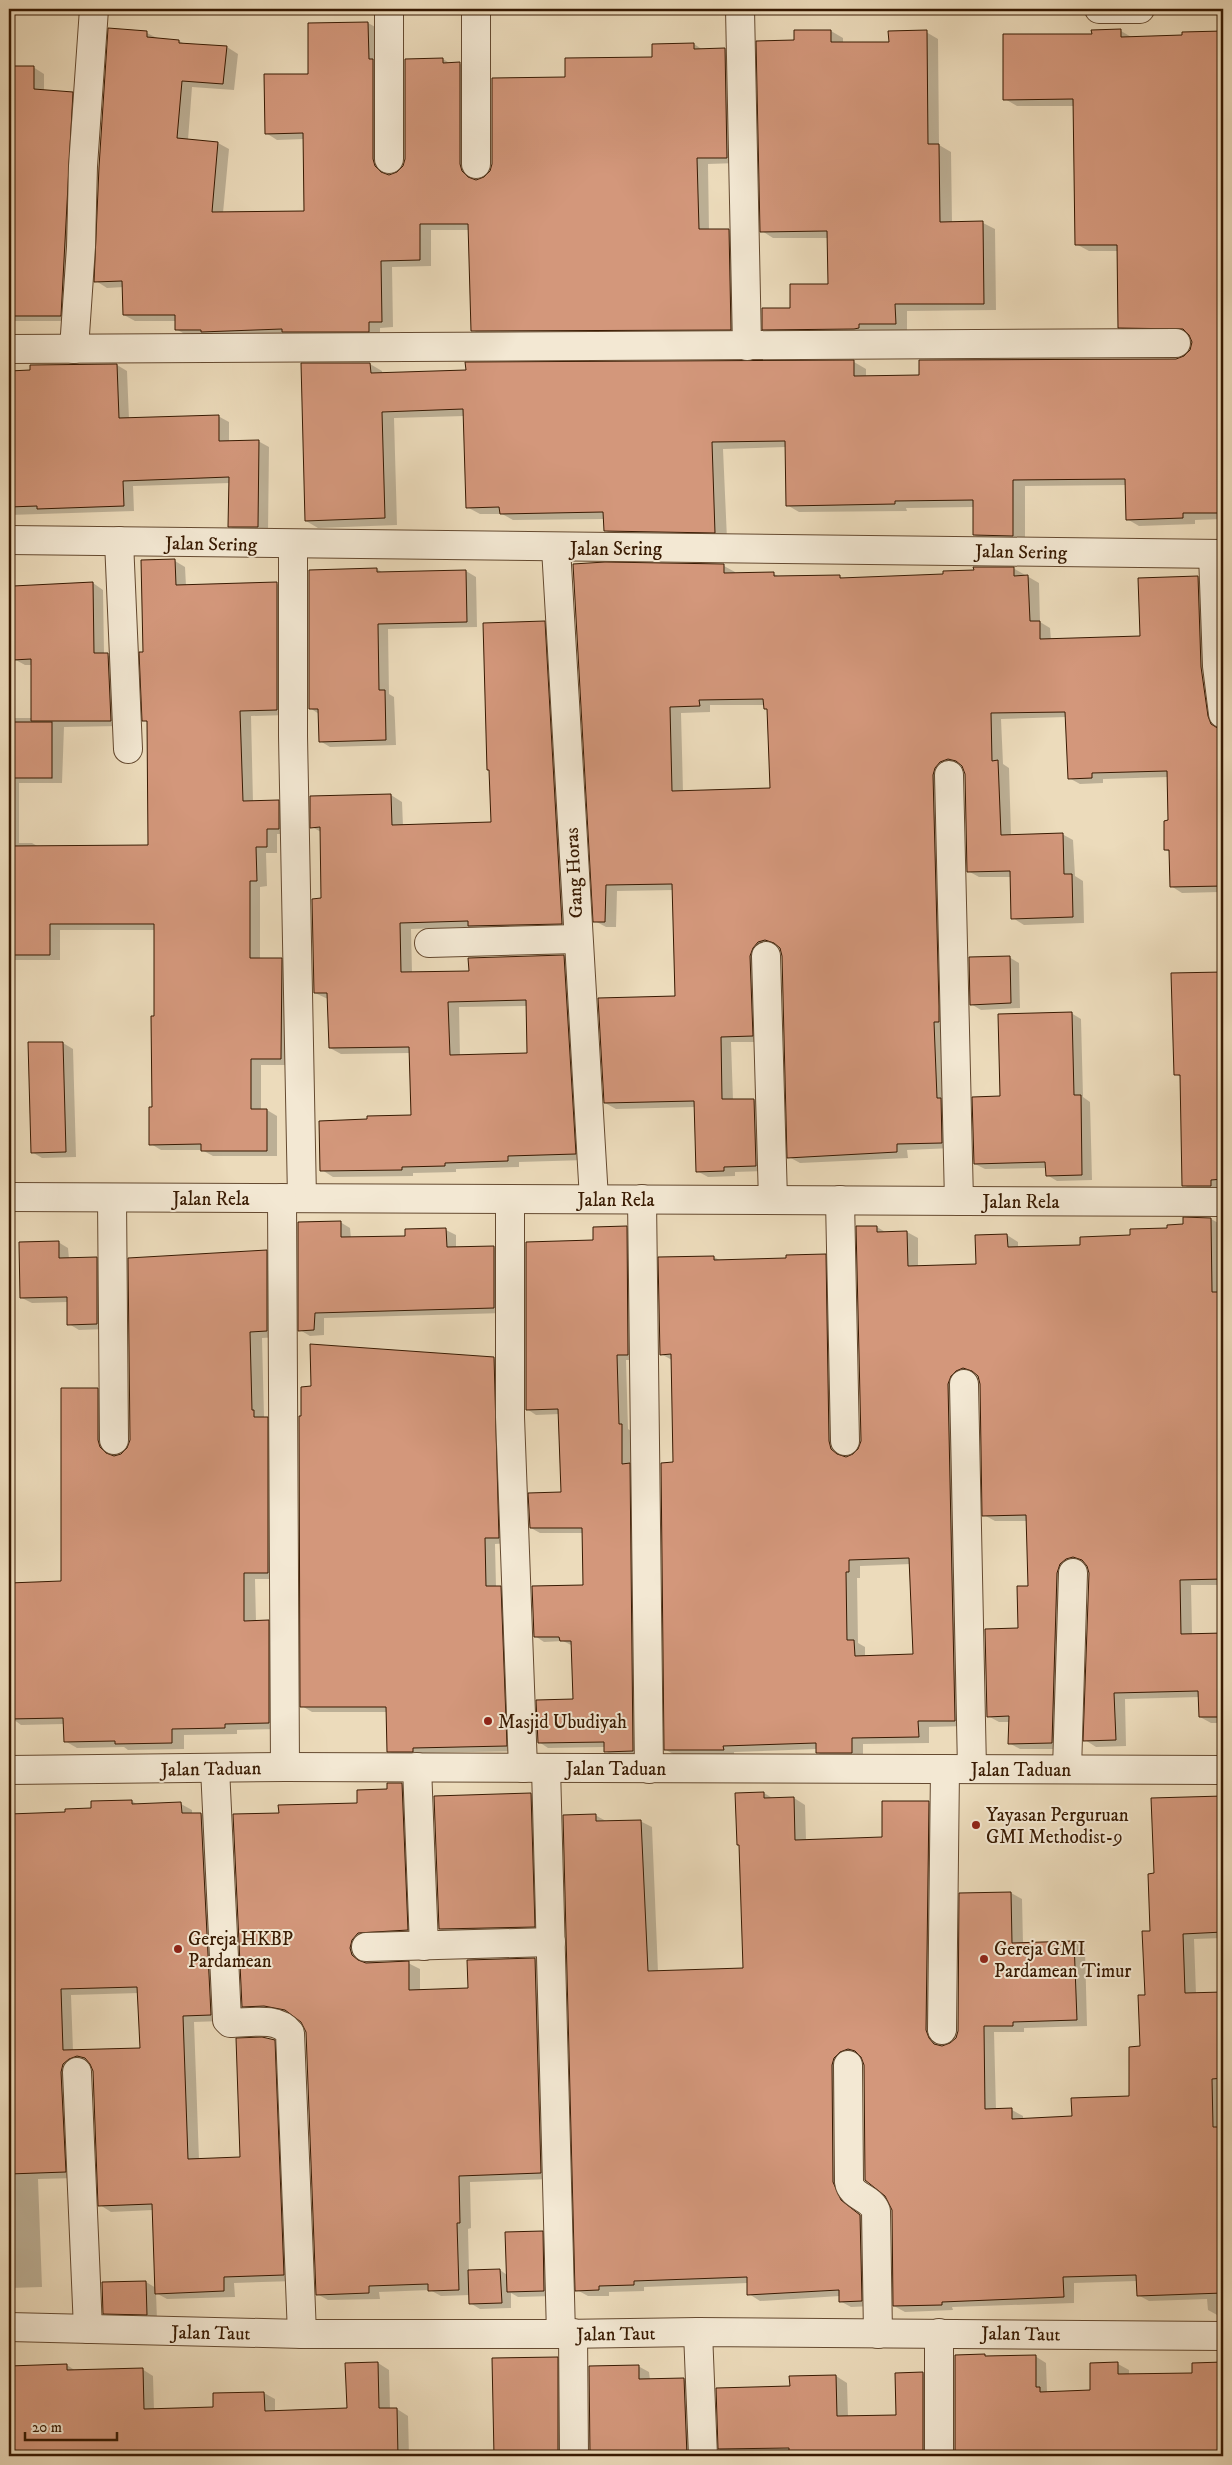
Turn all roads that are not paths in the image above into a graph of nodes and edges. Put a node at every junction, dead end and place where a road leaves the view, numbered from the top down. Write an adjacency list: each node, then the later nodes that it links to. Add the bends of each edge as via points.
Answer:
1 (94, 9): 12 (street)
2 (389, 9): 7 (street)
3 (476, 9): 8 (street)
4 (740, 9): 10 (street)
5 (1099, 9): 6 (street)
6 (1140, 9)
7 (390, 159)
8 (476, 164)
9 (1176, 343): 10 (street)
10 (747, 346): 12 (street, via 616,344)
11 (9, 349): 12 (street)
12 (74, 349)
13 (9, 540): 14 (street, Jalan Sering)
14 (118, 541): 15 (street, Jalan Sering); 19 (street)
15 (293, 544): 16 (street, Jalan Sering); 26 (street)
16 (556, 548): 17 (street, Jalan Sering); 21 (street, Gang Horas)
17 (1218, 554): 18 (street, via 1217,666)
18 (1223, 714)
19 (128, 749)
20 (949, 774): 32 (street)
21 (577, 939): 22 (street); 28 (street, Gang Horas)
22 (429, 943)
23 (766, 956): 30 (street)
24 (9, 1197): 25 (street, Jalan Rela)
25 (112, 1198): 26 (street, Jalan Rela); 35 (street)
26 (292, 1198): 27 (street, Jalan Rela); 38 (street)
27 (510, 1199): 28 (street, Jalan Rela); 41 (street, via 510,1418)
28 (594, 1199): 29 (street, Jalan Rela)
29 (642, 1199): 30 (street, Jalan Rela); 42 (street)
30 (773, 1200): 31 (street, Jalan Rela)
31 (840, 1200): 32 (street, Jalan Rela); 36 (street)
32 (959, 1201): 33 (street, Jalan Rela)
33 (1223, 1202)
34 (964, 1384): 44 (street)
35 (114, 1440)
36 (845, 1441)
37 (1072, 1573): 45 (street)
38 (285, 1767): 39 (street, Jalan Taduan); 40 (street, Jalan Taduan)
39 (417, 1767): 41 (street, Jalan Taduan); 49 (street)
40 (215, 1768): 46 (street, Jalan Taduan); 58 (street, via 227,2020 230,2024 277,2022 290,2033)
41 (535, 1768): 42 (street, Jalan Taduan); 48 (street)
42 (649, 1769): 43 (street, Jalan Taduan)
43 (945, 1769): 44 (street, Jalan Taduan); 51 (street)
44 (972, 1769): 45 (street, Jalan Taduan)
45 (1067, 1769): 47 (street, Jalan Taduan)
46 (9, 1770)
47 (1223, 1770)
48 (551, 1942): 49 (street); 59 (street)
49 (424, 1946): 50 (street)
50 (366, 1947)
51 (942, 2030)
52 (848, 2065): 60 (street, via 849,2182 852,2190 872,2203 876,2211)
53 (77, 2072): 55 (street)
54 (9, 2327): 55 (street, Jalan Taut)
55 (88, 2329): 58 (street, Jalan Taut)
56 (698, 2332): 59 (street, Jalan Taut); 60 (street, Jalan Taut); 63 (street)
57 (939, 2332): 60 (street, Jalan Taut); 61 (street, Jalan Taut); 64 (street)
58 (302, 2334): 59 (street, Jalan Taut)
59 (567, 2334): 62 (street)
60 (878, 2334)
61 (1223, 2336)
62 (574, 2456)
63 (703, 2456)
64 (939, 2456)

